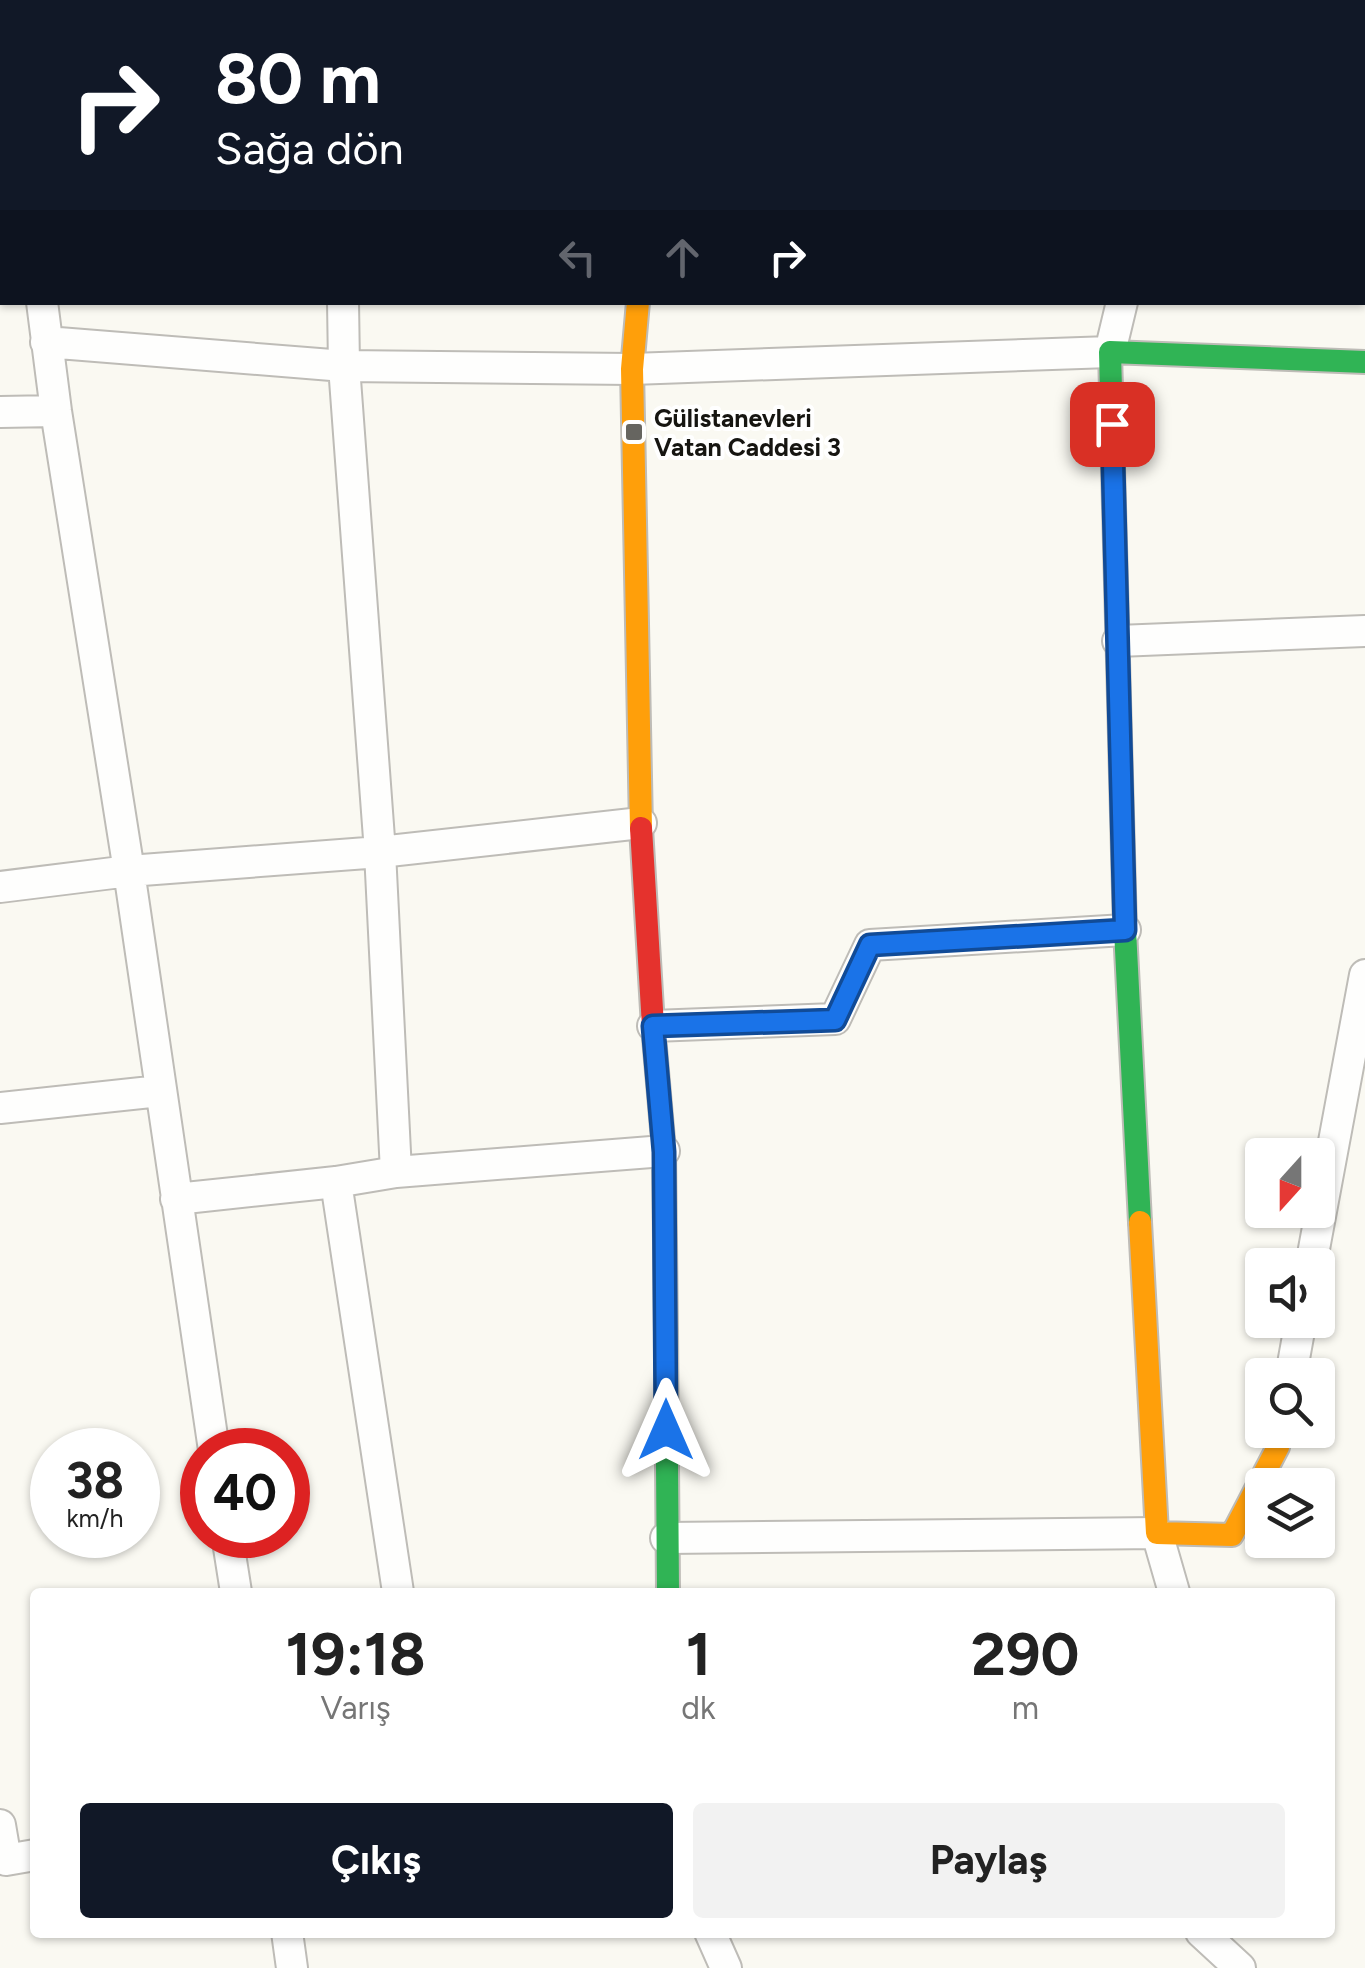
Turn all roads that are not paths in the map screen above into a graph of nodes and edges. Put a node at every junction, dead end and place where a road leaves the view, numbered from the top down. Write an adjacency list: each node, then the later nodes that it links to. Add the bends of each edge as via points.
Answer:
1 (42, 305): 5 (street)
2 (342, 305): 8 (street)
3 (638, 305): 9 (street)
4 (1121, 305): 6 (street)
5 (46, 342): 8 (street); 11 (street)
6 (1110, 352): 7 (street); 9 (street); 13 (street)
7 (1365, 362)
8 (344, 366): 9 (street); 15 (street)
9 (632, 370): 14 (street)
10 (0, 412): 11 (street)
11 (56, 412): 16 (street)
12 (1365, 631): 13 (street)
13 (1118, 641): 18 (street)
14 (641, 823): 15 (street); 20 (street)
15 (380, 852): 16 (street); 24 (street)
16 (129, 871): 17 (street); 21 (street)
17 (0, 886)
18 (1125, 930): 20 (street, via 870,945 835,1020); 30 (street)
19 (1365, 975): 27 (street)
20 (653, 1026): 23 (street)
21 (160, 1091): 22 (street); 26 (street)
22 (0, 1108)
23 (664, 1152): 24 (street); 31 (street)
24 (396, 1172): 25 (street)
25 (336, 1182): 26 (street); 34 (street)
26 (176, 1199): 28 (street)
27 (1314, 1248)
28 (211, 1428)
29 (1278, 1448): 30 (street, via 1232,1535)
30 (1157, 1532): 31 (street); 36 (street)
31 (666, 1538): 35 (street)
32 (231, 1558): 33 (street)
33 (235, 1588)
34 (397, 1588)
35 (668, 1588)
36 (1173, 1588)
37 (0, 1825): 38 (street, via 6,1860)
38 (30, 1856)
39 (288, 1938): 42 (street)
40 (713, 1938): 43 (street)
41 (1208, 1938): 44 (street)
42 (292, 1968)
43 (726, 1968)
44 (1240, 1968)

